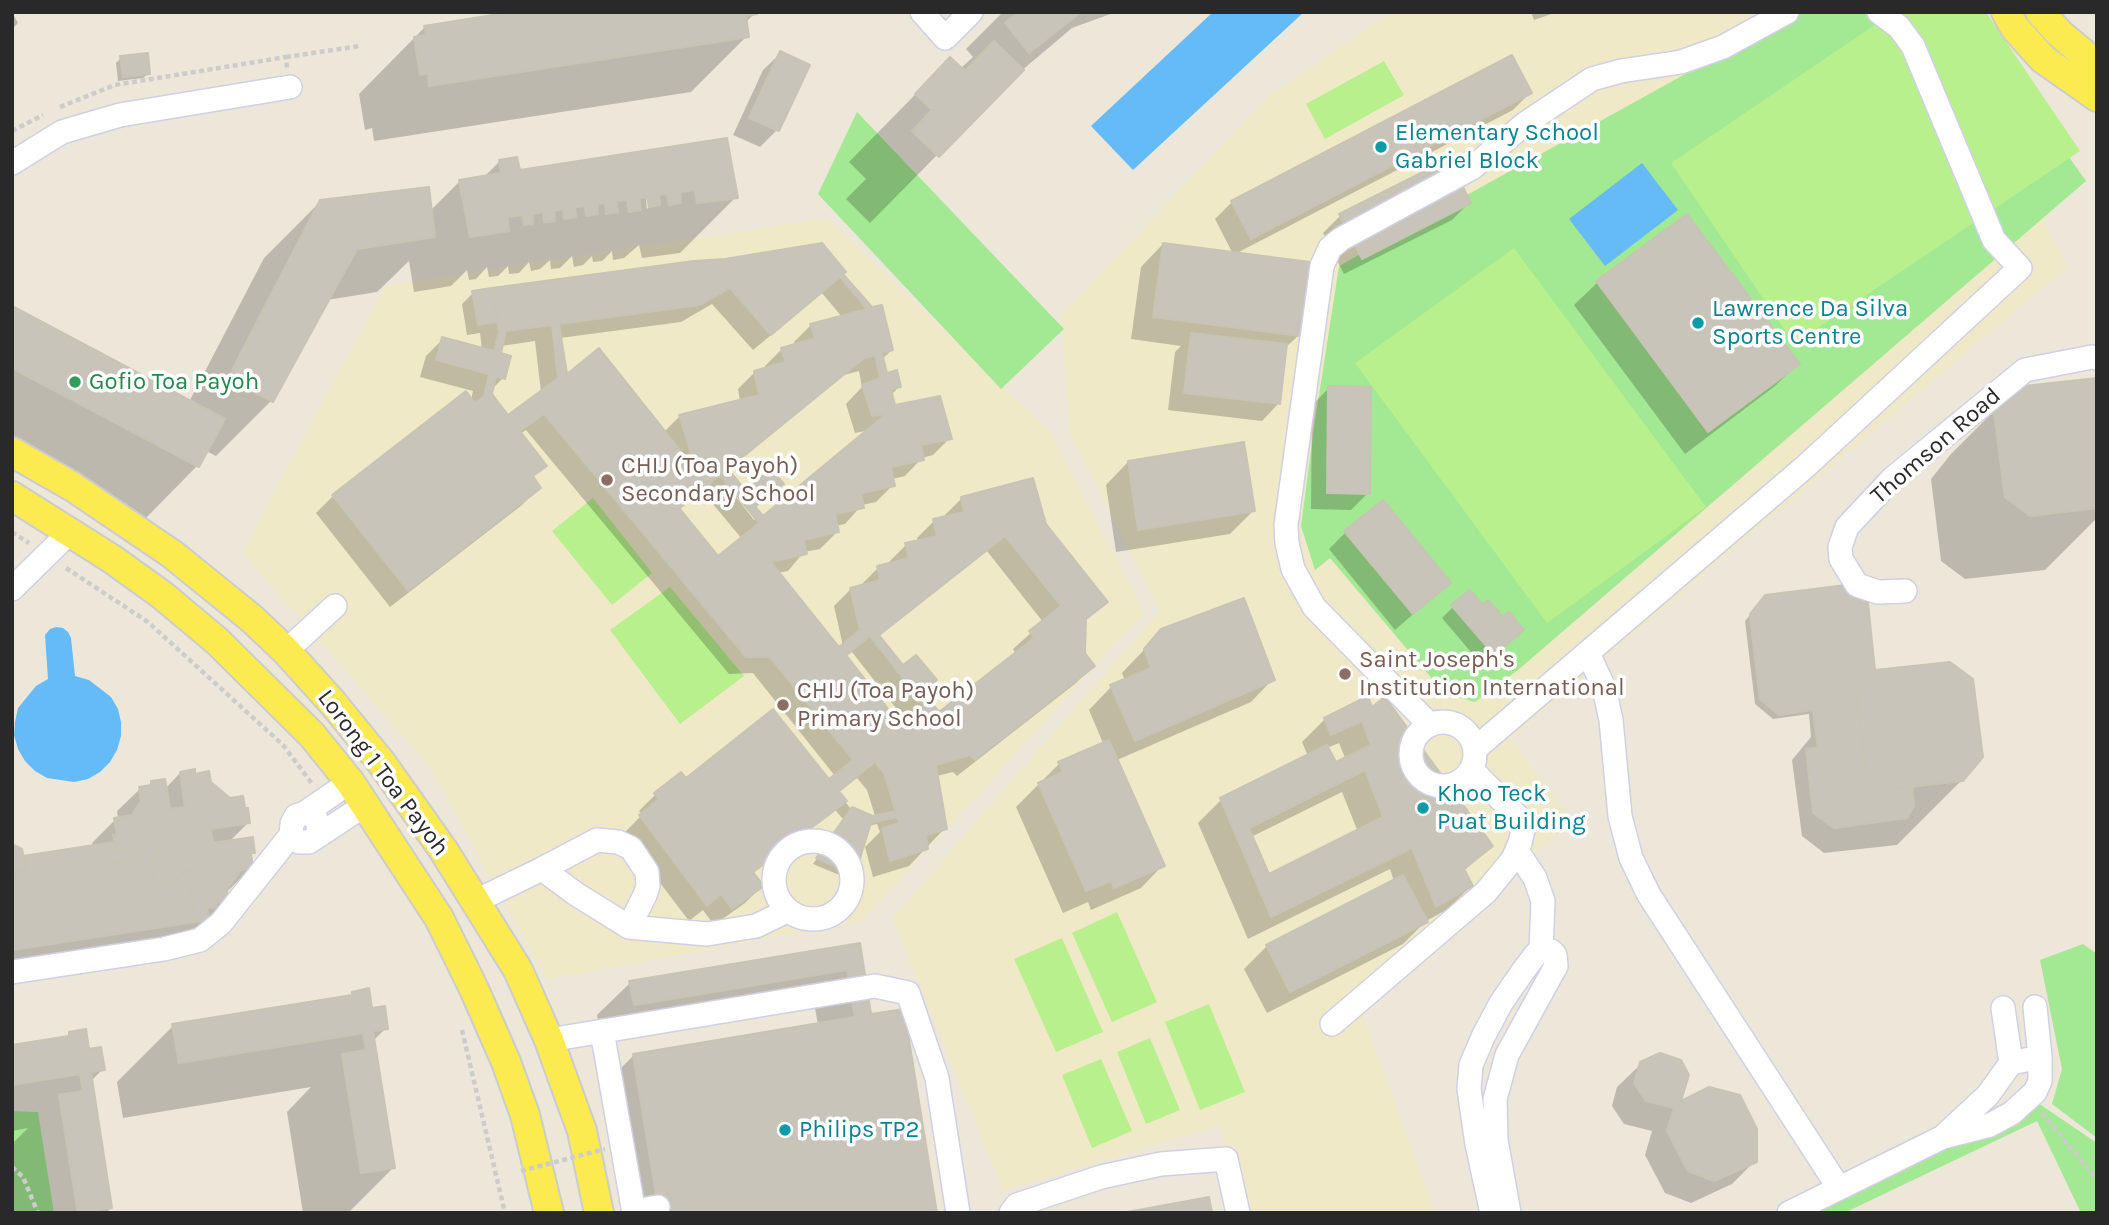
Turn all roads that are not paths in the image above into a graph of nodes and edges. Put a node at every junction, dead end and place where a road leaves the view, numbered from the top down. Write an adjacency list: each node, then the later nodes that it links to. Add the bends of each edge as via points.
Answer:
1 (922, 12): 2 (street, via 945,38)
2 (971, 12)
3 (1787, 12): 20 (street, via 1723,47 1681,62 1592,79 1526,123 1472,168 1330,248 1322,266 1287,543 1293,569 1314,607)
4 (1879, 12): 19 (street, via 1899,27 1913,46 1994,240 2020,268 1806,466)
5 (2006, 12): 9 (main road, via 2043,59)
6 (2040, 12): 7 (main road)
7 (2097, 65)
8 (290, 87): 10 (street, via 120,115 62,132)
9 (2097, 97)
10 (12, 163)
11 (2097, 358): 16 (street, Thomson Road, via 2025,370 1892,479 1847,527 1841,559 1857,585 1878,592)
12 (12, 452): 18 (main road, Lorong 1 Toa Payoh, via 172,554)
13 (12, 496): 14 (main road, Lorong 1 Toa Payoh)
14 (70, 532): 15 (street); 22 (main road, Lorong 1 Toa Payoh, via 162,595 217,640 312,736)
15 (12, 589)
16 (1905, 591)
17 (335, 606): 18 (street)
18 (286, 651): 29 (main road, Lorong 1 Toa Payoh, via 381,762)
19 (1588, 653): 21 (street); 42 (street, via 1604,688 1611,720 1620,816 1631,858 1649,895)
20 (1430, 724): 21 (street, via 1449,722 1467,731); 21 (street, via 1414,740 1411,762 1415,772 1444,787 1465,779)
21 (1474, 760): 27 (street, via 1521,820)
22 (350, 782): 23 (main road, Lorong 1 Toa Payoh); 24 (street)
23 (365, 805): 26 (street); 45 (main road, Lorong 1 Toa Payoh, via 439,918 474,989 525,1115)
24 (305, 813): 25 (street, via 296,816); 26 (street, via 315,817)
25 (291, 835): 26 (street, via 299,842); 33 (street, via 220,923 200,940)
26 (317, 836)
27 (1517, 851): 32 (street, via 1535,878 1543,901); 36 (street, via 1486,892)
28 (542, 869): 29 (street); 31 (street); 31 (street, via 597,840 631,848 647,872 648,886)
29 (476, 901): 38 (main road, Lorong 1 Toa Payoh, via 519,970)
30 (787, 911): 31 (street, via 755,926 707,934)
31 (629, 927)
32 (1541, 951): 50 (street, via 1501,1003 1471,1065 1469,1089); 51 (street, via 1551,951 1556,966 1507,1055 1495,1099 1496,1140)
33 (12, 972)
34 (2035, 1007): 39 (street)
35 (2003, 1008): 40 (street)
36 (1332, 1024)
37 (602, 1031): 38 (street); 44 (street); 47 (street, via 875,986 908,993 937,1078)
38 (549, 1040): 46 (main road, Lorong 1 Toa Payoh, via 582,1131)
39 (2040, 1057): 40 (street); 41 (street, via 2035,1092 2012,1113 1990,1125)
40 (2011, 1063): 41 (street, via 1987,1095)
41 (1943, 1137): 42 (street)
42 (1839, 1188): 52 (street)
43 (658, 1207): 44 (street)
44 (634, 1212)
45 (549, 1213)
46 (599, 1213)
47 (958, 1213)
48 (1011, 1213): 49 (street, via 1017,1205 1101,1177 1161,1164 1226,1159)
49 (1238, 1213)
50 (1492, 1213)
51 (1509, 1213)
52 (1789, 1213)

